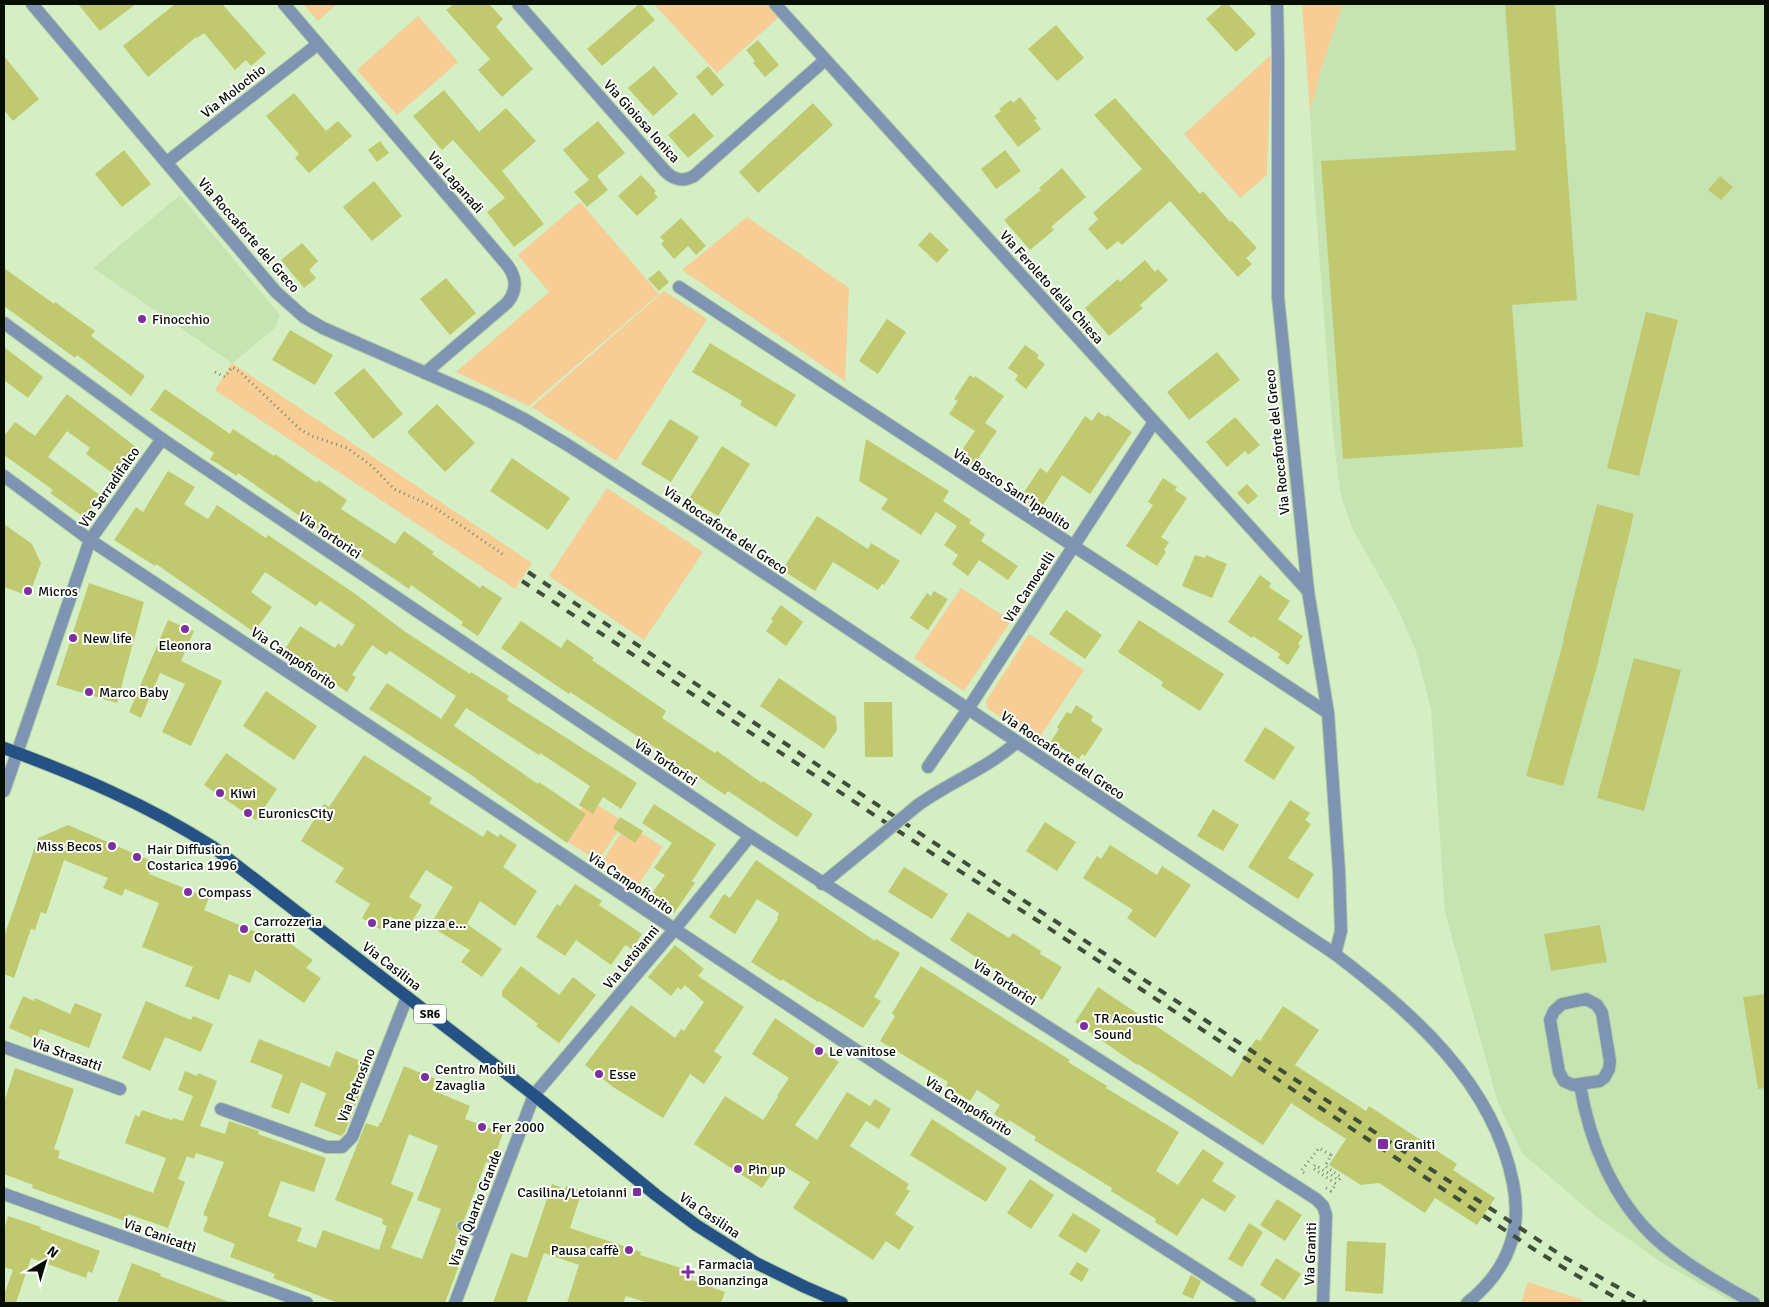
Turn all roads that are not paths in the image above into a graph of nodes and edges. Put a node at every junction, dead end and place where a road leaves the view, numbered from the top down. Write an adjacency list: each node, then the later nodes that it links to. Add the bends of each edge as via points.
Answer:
1 (32, 4): 8 (street, Via Roccaforte del Greco)
2 (284, 4): 6 (street, Via Laganadi)
3 (518, 4): 7 (street, Via Gioiosa Ionica, via 665,171 680,180 694,176)
4 (775, 4): 7 (street, Via Feroleto della Chiesa)
5 (1277, 4): 17 (street, Via Roccaforte del Greco, via 1278,297)
6 (318, 44): 8 (street, Via Molochio); 11 (street, Via Laganadi, via 508,266 515,279 515,290 507,303)
7 (825, 60): 12 (street, Via Feroleto della Chiesa)
8 (167, 162): 11 (street, Via Roccaforte del Greco, via 276,292 296,311 323,328)
9 (679, 287): 16 (street, Via Bosco Sant'Ippolito)
10 (4, 323): 13 (street, Via Tortorici)
11 (425, 373): 18 (street, Via Roccaforte del Greco, via 493,403 566,444)
12 (1154, 422): 16 (street, Via Camocelli); 17 (street, Via Feroleto della Chiesa)
13 (162, 439): 15 (street, Via Serradifalco); 25 (street, Via Tortorici)
14 (4, 476): 15 (street, Via Campofiorito)
15 (90, 540): 22 (street, Via Serradifalco); 27 (street, Via Campofiorito)
16 (1073, 547): 18 (street, Via Camocelli); 19 (street, Via Bosco Sant'Ippolito)
17 (1308, 591): 19 (street, Via Roccaforte del Greco)
18 (968, 709): 20 (street, Via Roccaforte del Greco); 23 (street, Via Camocelli)
19 (1328, 713): 28 (street, Via Roccaforte del Greco, via 1340,872 1341,931)
20 (1017, 742): 26 (street, bridge, via 997,758 918,805); 28 (street, Via Roccaforte del Greco)
21 (4, 748): 22 (main road, Via Casilina / SR6)
22 (17, 753): 24 (street, Via Serradifalco); 29 (main road, Via Casilina / SR6, via 134,802 189,831 232,860)
23 (928, 767)
24 (4, 791)
25 (750, 836): 26 (street, Via Tortorici); 27 (street, Via Letoianni)
26 (822, 884): 36 (street, Via Tortorici)
27 (674, 930): 33 (street, Via Letoianni); 42 (street, Via Campofiorito, via 907,1084)
28 (1335, 954): 44 (street, via 1391,998 1445,1052 1479,1098 1502,1142 1517,1207 1515,1229 1496,1273)
29 (407, 997): 33 (main road, Via Casilina / SR6); 34 (street, Via Petrosino, via 352,1136 342,1147 327,1147)
30 (4, 1047): 32 (street, Via Strasatti)
31 (1580, 1085): 31 (street, via 1600,1081 1610,1065 1600,1008 1586,999 1562,1004 1550,1020 1561,1077 1568,1084); 45 (street, via 1598,1148 1614,1184 1636,1218 1677,1255)
32 (120, 1089)
33 (534, 1095): 38 (street, Via di Quarto Grande); 41 (main road, Via Casilina / SR6, via 696,1225 756,1263)
34 (221, 1109)
35 (4, 1194): 39 (street, Via Canicattì)
36 (1324, 1206): 43 (street, Via Graniti)
37 (462, 1226): 38 (lane)
38 (481, 1234): 40 (street, Via di Quarto Grande)
39 (307, 1303)
40 (455, 1303)
41 (842, 1303)
42 (1250, 1303)
43 (1323, 1303)
44 (1467, 1303)
45 (1754, 1303)

